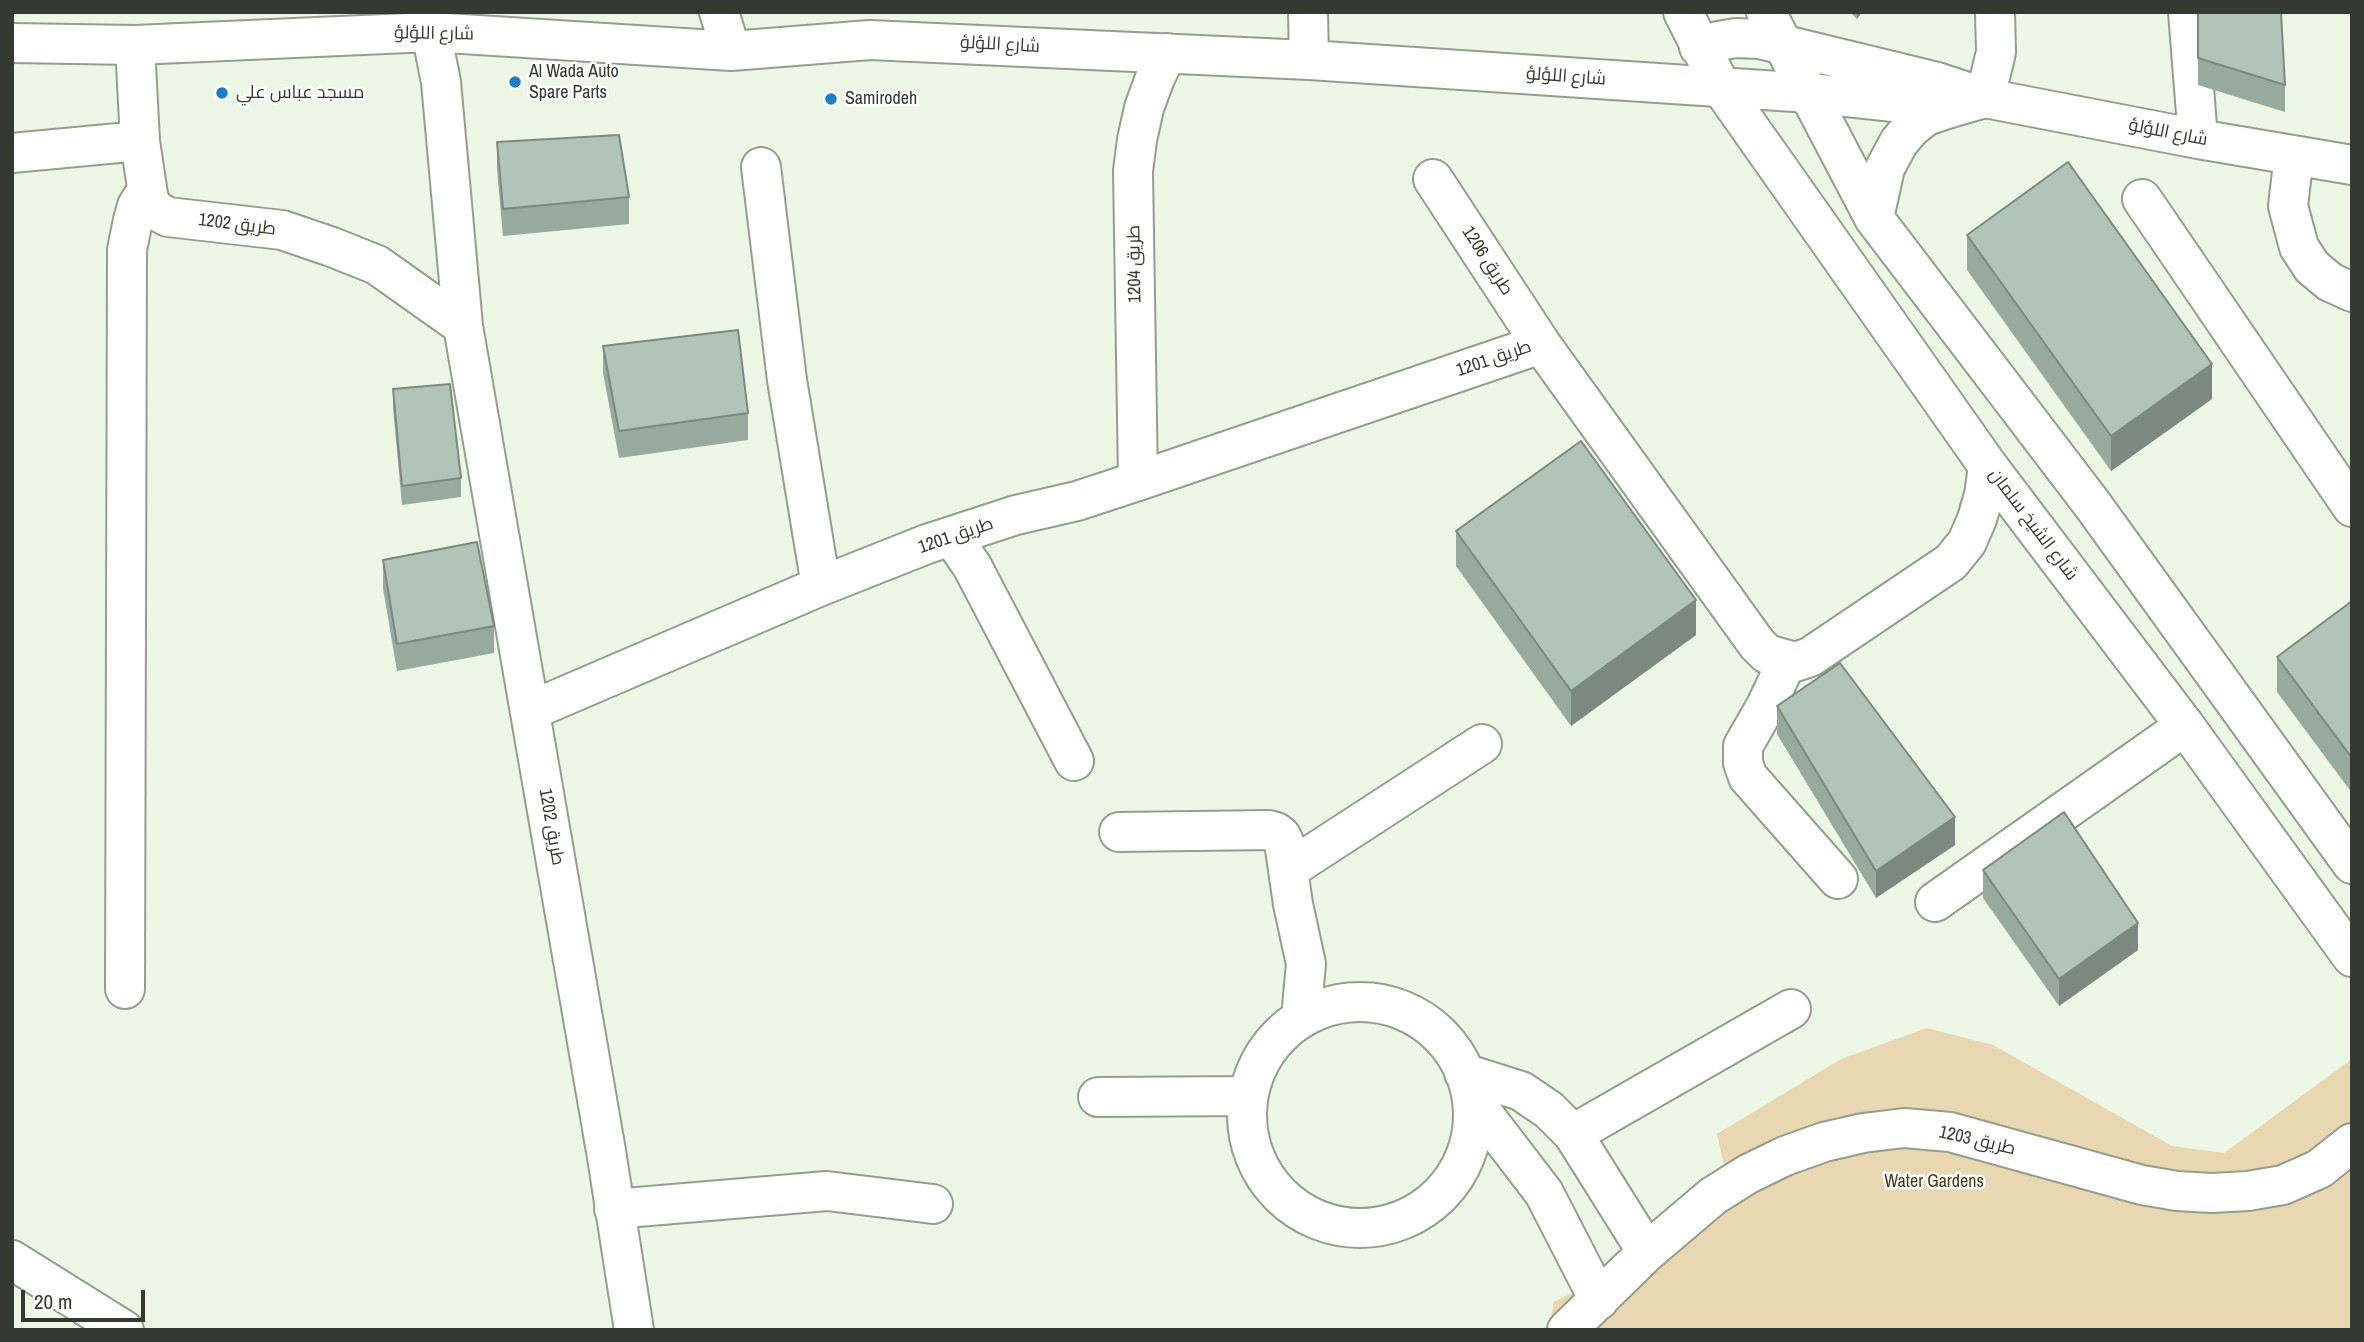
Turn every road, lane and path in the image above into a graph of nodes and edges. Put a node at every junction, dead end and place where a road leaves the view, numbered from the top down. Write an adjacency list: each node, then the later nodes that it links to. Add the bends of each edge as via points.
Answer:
1 (719, 12): 13 (street)
2 (1683, 12): 12 (street, شارع الشيخ سلمان)
3 (1995, 12): 17 (street, via 1996,52)
4 (2188, 12): 18 (street)
5 (488, 24): 9 (street, شارع اللؤلؤ); 13 (street, شارع اللؤلؤ)
6 (871, 26): 13 (street, شارع اللؤلؤ); 14 (street, شارع اللؤلؤ)
7 (1774, 28): 12 (street, شارع اللؤلؤ, via 1760,39 1736,38); 16 (street); 17 (street, شارع اللؤلؤ, via 1937,82)
8 (1315, 31): 14 (street, شارع اللؤلؤ); 15 (street, شارع اللؤلؤ)
9 (430, 32): 10 (street, شارع اللؤلؤ); 29 (street, طريق 1202, via 441,82)
10 (117, 34): 11 (street, شارع اللؤلؤ); 19 (street)
11 (12, 43)
12 (1699, 47): 15 (street, شارع الشيخ سلمان)
13 (731, 51)
14 (1167, 53): 32 (street, طريق 1204, via 1144,108 1133,171)
15 (1721, 87): 16 (street, شارع اللؤلؤ); 31 (street, شارع الشيخ سلمان)
16 (1809, 93): 17 (street, شارع اللؤلؤ); 27 (street)
17 (1968, 103): 18 (street, شارع اللؤلؤ); 27 (street, via 1926,116 1899,142 1885,168)
18 (2197, 139): 21 (street, شارع اللؤلؤ)
19 (140, 141): 20 (street); 25 (street)
20 (12, 153)
21 (2294, 155): 22 (street, شارع اللؤلؤ); 28 (street, via 2288,206 2299,247 2312,267)
22 (2352, 165)
23 (761, 167): 35 (street, via 787,380)
24 (1433, 179): 30 (street, طريق 1206)
25 (147, 190): 29 (street, طريق 1202, via 157,211 169,216 282,230 377,265); 47 (street, via 132,220 127,250)
26 (2142, 199): 33 (street)
27 (1874, 218): 42 (street, via 2092,504)
28 (2352, 292)
29 (463, 326): 37 (street, طريق 1202)
30 (1541, 344): 32 (street, طريق 1201); 36 (street, طريق 1201, via 1757,644 1766,654)
31 (1988, 466): 36 (street, via 1977,519 1951,562 1820,651); 38 (street, شارع الشيخ سلمان)
32 (1138, 481): 34 (street, طريق 1201)
33 (2352, 506)
34 (951, 537): 35 (street, طريق 1201); 40 (street, via 972,566)
35 (821, 586): 37 (street, طريق 1201)
36 (1787, 661): 44 (street, via 1743,746 1743,763 1748,777)
37 (531, 710): 56 (street, طريق 1202)
38 (2185, 726): 45 (street); 46 (street, شارع الشيخ سلمان)
39 (1482, 744): 43 (street)
40 (1074, 761)
41 (1119, 832): 43 (street, via 1276,832 1284,842)
42 (2352, 864)
43 (1288, 870): 49 (street, via 1306,964)
44 (1838, 879)
45 (1936, 901)
46 (2352, 957)
47 (125, 989)
48 (1791, 1009): 53 (street)
49 (1301, 1018): 50 (street, via 1354,1002 1382,1003 1408,1012 1432,1027 1451,1048); 51 (street, via 1266,1052)
50 (1468, 1086): 51 (street, via 1473,1127 1453,1179 1435,1200 1412,1216 1386,1226 1358,1229 1331,1226 1305,1215 1264,1177 1252,1152); 53 (street, via 1521,1091); 59 (street, via 1544,1193)
51 (1248, 1096): 52 (street)
52 (1098, 1097)
53 (1573, 1134): 57 (street)
54 (2352, 1143): 57 (street, طريق 1203, via 2319,1169 2283,1185 2212,1193 2142,1185 1950,1132 1904,1128 1863,1133 1798,1151 1748,1174 1713,1196)
55 (933, 1204): 56 (street, via 827,1191)
56 (614, 1209): 61 (street, طريق 1202)
57 (1647, 1252): 59 (street, طريق 1203)
58 (12, 1260): 60 (street)
59 (1599, 1300): 62 (street, طريق 1203)
60 (124, 1330)
61 (634, 1330)
62 (1567, 1330)

